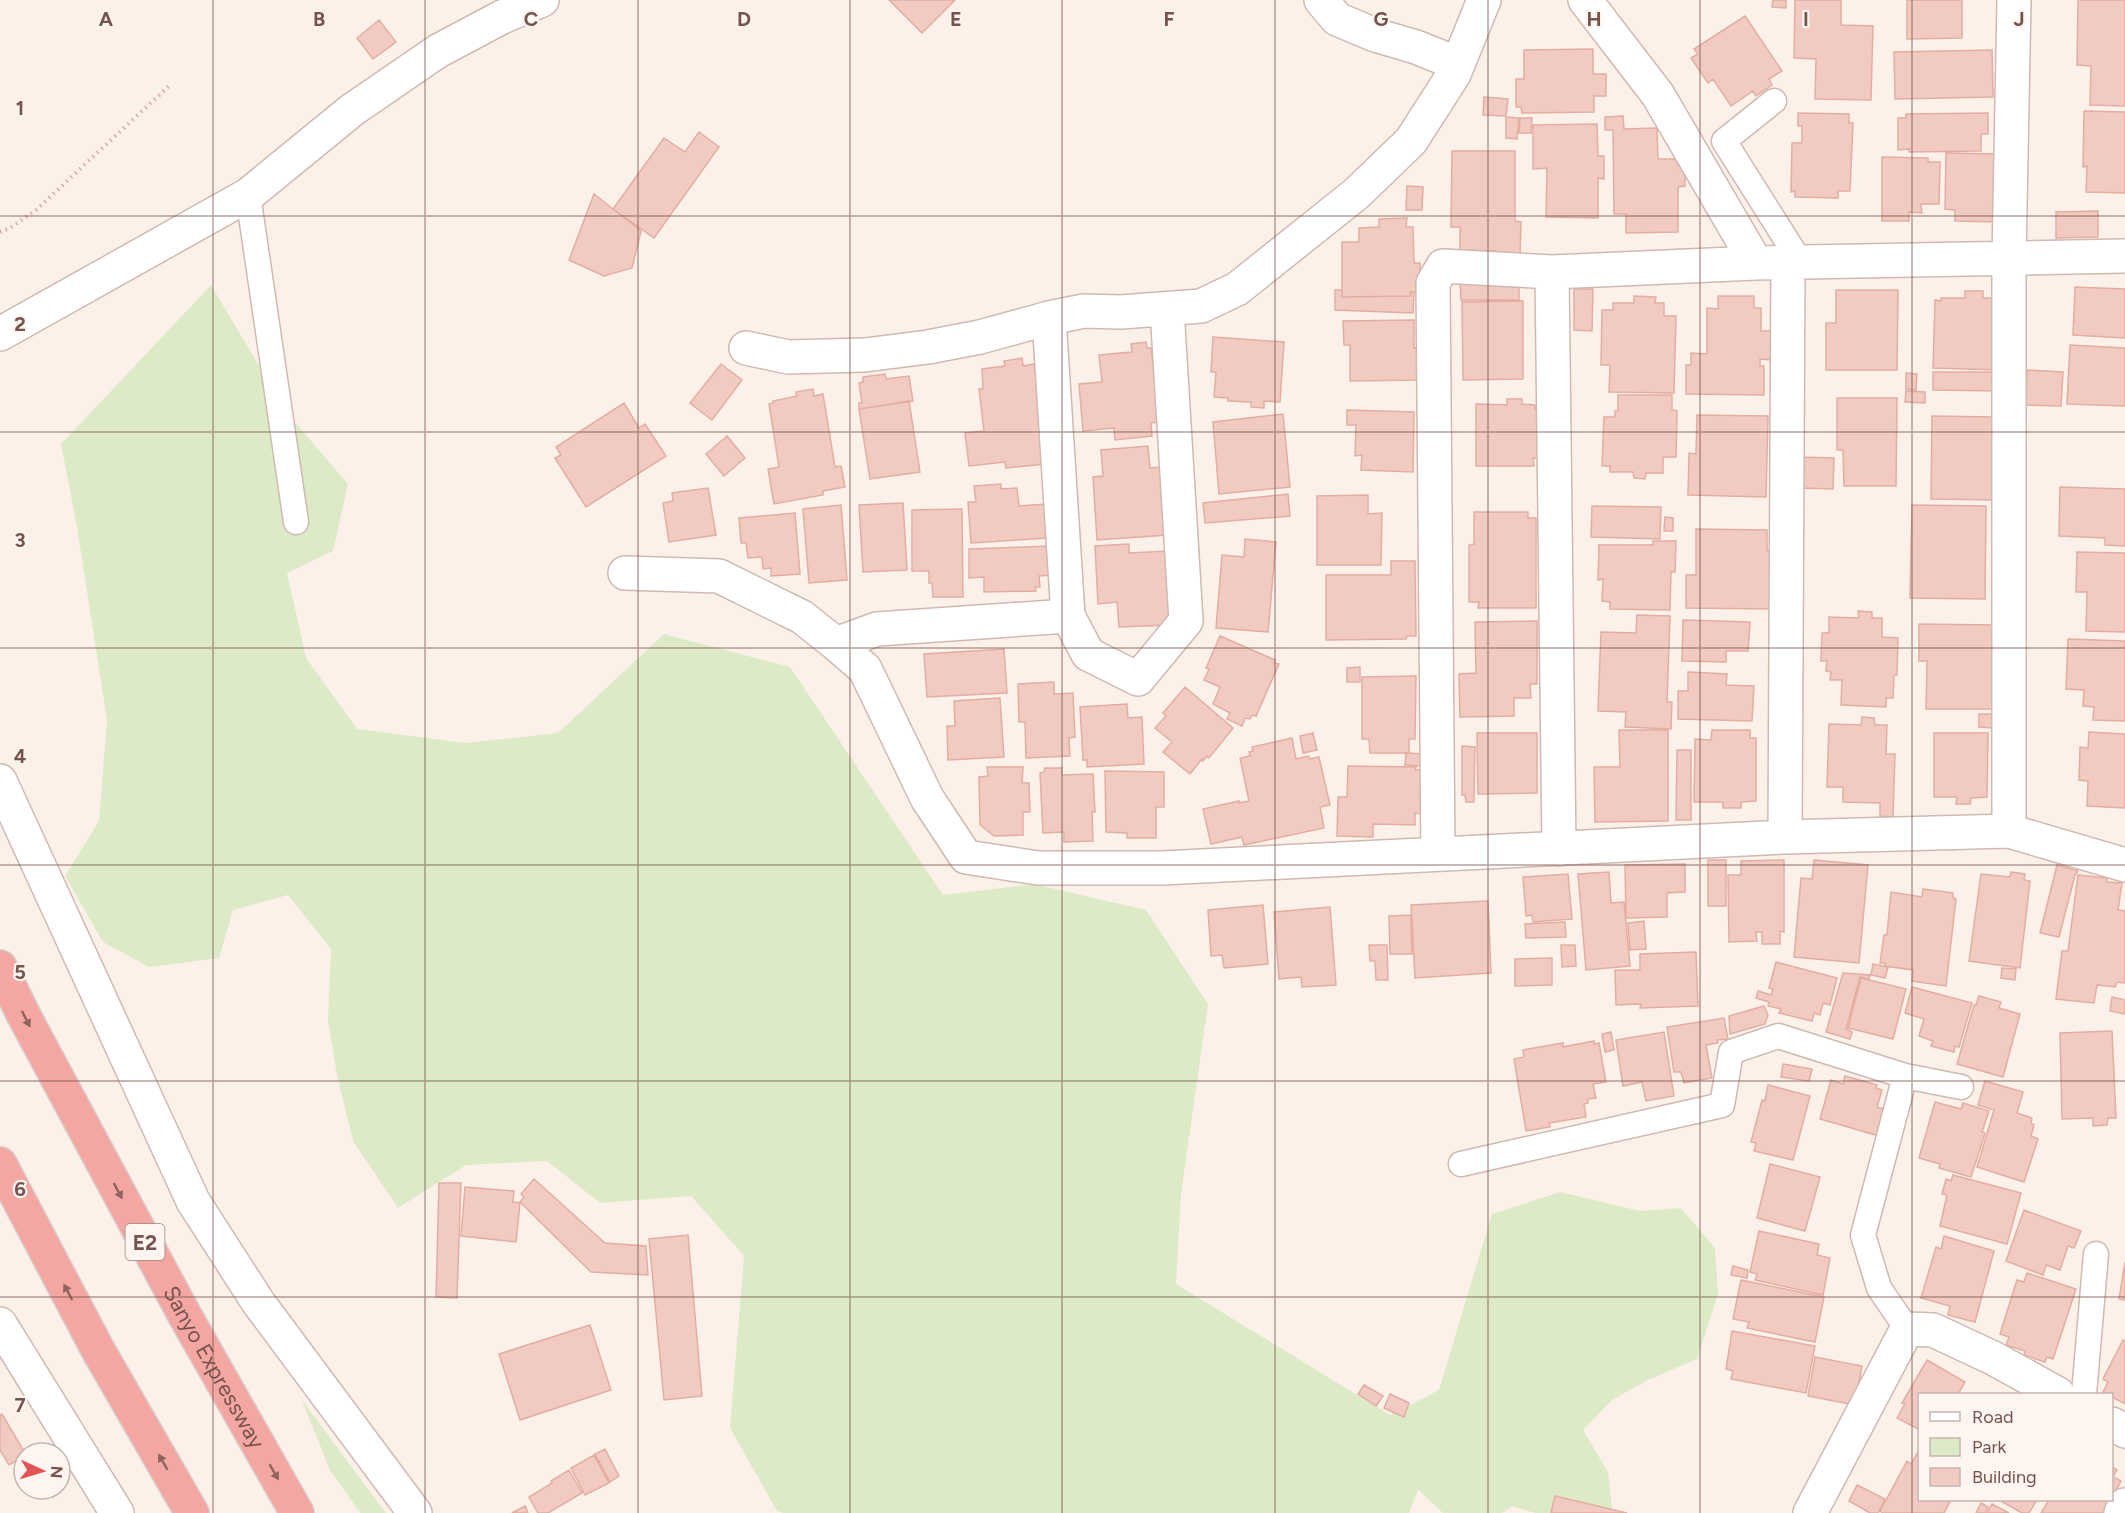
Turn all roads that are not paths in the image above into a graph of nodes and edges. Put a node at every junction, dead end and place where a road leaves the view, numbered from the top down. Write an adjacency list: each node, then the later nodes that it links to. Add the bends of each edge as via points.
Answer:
1 (542, 0): 8 (street, via 438,51 352,110)
2 (1321, 0): 6 (street, via 1337,19)
3 (1484, 0): 6 (street)
4 (1585, 0): 11 (street, via 1658,95)
5 (2014, 0): 10 (street)
6 (1458, 64): 14 (street, via 1411,141 1356,194 1237,289 1201,306)
7 (1774, 101): 12 (lane, via 1724,141)
8 (248, 195): 16 (street); 18 (lane)
9 (2125, 256): 10 (street)
10 (2009, 259): 12 (street); 23 (street)
11 (1756, 263): 12 (street); 13 (street)
12 (1795, 263): 24 (street)
13 (1552, 272): 25 (street); 26 (street, via 1443,266 1433,283)
14 (1167, 309): 15 (street, via 1084,311); 20 (street, via 1186,621 1138,679 1089,654)
15 (1049, 318): 17 (street, via 980,337 865,355 788,357); 20 (street)
16 (0, 334)
17 (746, 348)
18 (296, 522)
19 (625, 573): 21 (street, via 719,576 802,617)
20 (1068, 616): 21 (street, via 877,629)
21 (836, 644): 26 (street, via 865,669 927,798 966,857 1038,868 1162,868)
22 (0, 781): 42 (street, via 193,1201 258,1302)
23 (2009, 831): 24 (street); 27 (street)
24 (1785, 837): 25 (street)
25 (1559, 849): 26 (street)
26 (1438, 854)
27 (2125, 865)
28 (0, 966): 41 (highway, Sanyo Expressway / E2, one-way to 41, via 178,1304)
29 (1905, 1076): 30 (lane); 32 (lane, via 1778,1036 1731,1052 1722,1105); 35 (lane, via 1863,1235 1879,1288)
30 (1960, 1087)
31 (0, 1164): 40 (highway, one-way to 31, via 98,1350)
32 (1461, 1164)
33 (2096, 1254): 37 (lane)
34 (0, 1324): 39 (street)
35 (1907, 1329): 36 (street, via 1933,1330); 43 (street)
36 (2054, 1393)
37 (2084, 1393)
38 (2125, 1505): 44 (street)
39 (117, 1513)
40 (192, 1513)
41 (297, 1513)
42 (415, 1513)
43 (1810, 1513)
44 (2121, 1513)

